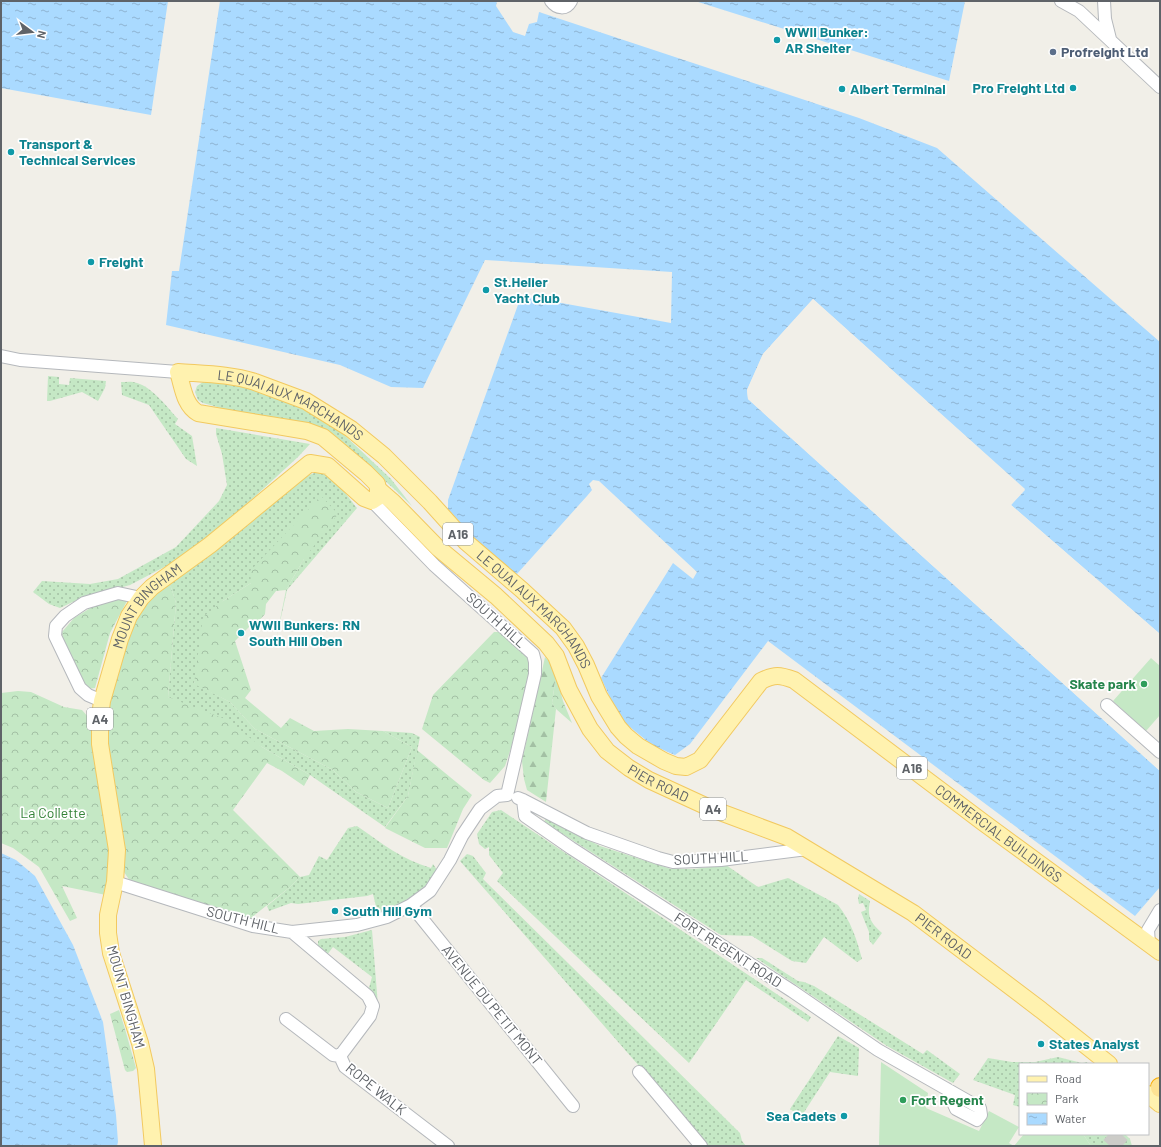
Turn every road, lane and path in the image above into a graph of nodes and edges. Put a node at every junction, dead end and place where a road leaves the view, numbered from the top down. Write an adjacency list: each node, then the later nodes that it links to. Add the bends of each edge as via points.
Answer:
1 (551, 1): 2 (street, via 563,8)
2 (571, 1)
3 (1061, 1): 5 (street)
4 (1104, 1): 6 (street)
5 (1076, 6): 6 (street)
6 (1110, 39): 7 (street)
7 (1160, 87)
8 (1, 356): 9 (street, via 31,361)
9 (178, 372): 10 (main road, via 191,409 307,431 323,437 377,484); 15 (main road, LE QUAI AUX MARCHANDS / A16, via 247,379 306,401 351,429 384,456 466,542 563,628 576,646 599,696 626,736 664,761)
10 (375, 495): 11 (main road, MOUNT BINGHAM / A4, via 364,498 328,466 310,464); 16 (street, SOUTH HILL, via 434,564 533,654 536,662 535,674); 18 (main road, PIER ROAD / A4, via 393,502 437,547 496,596 546,643 556,656 590,729 608,751 628,768 712,809 776,832)
11 (141, 598): 12 (main road, MOUNT BINGHAM / A4, via 129,616 120,639); 12 (street, via 118,593 84,603 65,616 56,626 55,636 80,688)
12 (102, 701): 19 (main road, MOUNT BINGHAM / A4, via 100,744 117,850)
13 (1108, 705): 14 (street)
14 (1160, 752)
15 (686, 767): 23 (main road, COMMERCIAL BUILDINGS / A16, via 700,760 761,681 771,676 783,676 794,680 984,824)
16 (507, 796): 17 (street, SOUTH HILL); 20 (street, SOUTH HILL, via 497,796 480,809 430,891)
17 (524, 800): 18 (street, SOUTH HILL, via 586,833 674,862 721,860); 28 (street, FORT REGENT ROAD, via 525,816 571,848 792,991 878,1050)
18 (807, 849): 26 (main road, PIER ROAD / A4, via 913,913)
19 (115, 882): 22 (street, SOUTH HILL, via 253,926); 32 (main road, MOUNT BINGHAM / A4, via 108,915 108,933 111,953 146,1069)
20 (411, 905): 22 (street, SOUTH HILL, via 387,917 357,925); 31 (street, AVENUE DU PETIT MONT)
21 (1160, 910): 23 (street, via 1148,930)
22 (292, 932): 25 (street, via 368,996 373,1006 370,1016)
23 (1155, 947)
24 (286, 1018): 25 (street, ROPE WALK, via 333,1055)
25 (340, 1056): 33 (street, ROPE WALK, via 345,1067)
26 (1108, 1063)
27 (639, 1072): 34 (street)
28 (947, 1089)
29 (1149, 1095): 30 (main road)
30 (1160, 1104)
31 (573, 1106)
32 (153, 1146)
33 (448, 1146)
34 (701, 1146)

